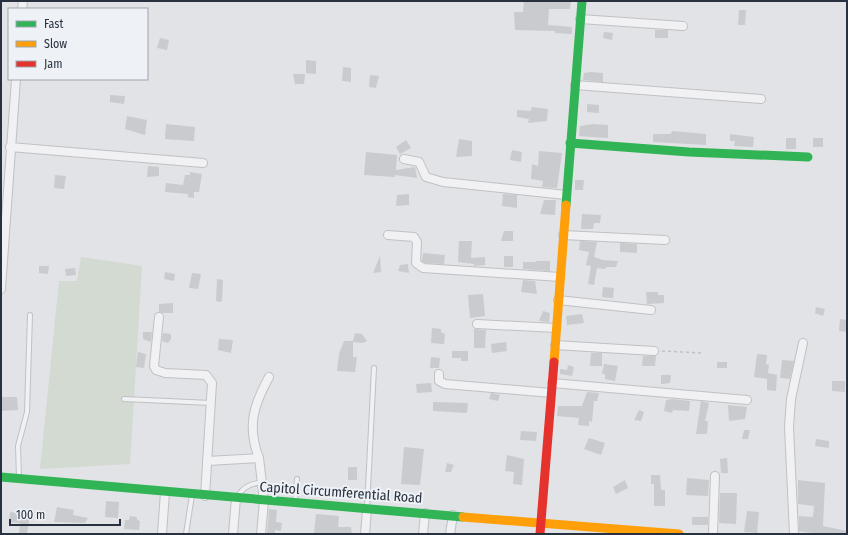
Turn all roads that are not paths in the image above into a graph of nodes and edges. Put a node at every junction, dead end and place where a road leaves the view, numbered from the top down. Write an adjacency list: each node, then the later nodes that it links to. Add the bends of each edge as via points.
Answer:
1 (582, 1): 2 (street)
2 (580, 19): 3 (street); 5 (street)
3 (683, 26)
4 (16, 80): 8 (street)
5 (575, 85): 6 (street); 7 (street)
6 (761, 99)
7 (570, 143): 9 (street); 12 (street)
8 (10, 147): 11 (street); 17 (street)
9 (808, 157)
10 (404, 159): 12 (street, via 419,162 426,177 437,181)
11 (203, 163)
12 (566, 195): 14 (street)
13 (388, 235): 16 (street, via 414,237 417,242 416,263 423,268)
14 (563, 235): 15 (street); 16 (street)
15 (665, 240)
16 (560, 277): 18 (street)
17 (1, 289)
18 (558, 300): 19 (street); 23 (street)
19 (651, 310)
20 (30, 315): 38 (lane, via 27,412 18,446)
21 (159, 317): 33 (street, via 154,368 165,372 206,375 212,383)
22 (476, 324): 23 (street)
23 (556, 328): 25 (street)
24 (802, 343): 61 (street, via 791,399 789,427)
25 (555, 345): 26 (street); 30 (street)
26 (654, 351)
27 (374, 368): 47 (lane)
28 (439, 374): 30 (street, via 439,381 445,384)
29 (269, 377): 34 (street, via 256,405 252,425 251,434)
30 (552, 388): 32 (street); 50 (street)
31 (124, 399): 33 (lane)
32 (747, 400)
33 (211, 403): 35 (street)
34 (259, 458): 35 (street); 40 (street)
35 (207, 461): 43 (street)
36 (715, 476): 60 (street)
37 (1, 477): 38 (street, Capitol Circumferential Road)
38 (19, 479): 41 (street, Capitol Circumferential Road)
39 (297, 479): 46 (lane)
40 (262, 482): 44 (lane, via 247,486); 45 (street)
41 (165, 492): 42 (street, Capitol Circumferential Road); 51 (street)
42 (192, 494): 43 (street, Capitol Circumferential Road); 52 (lane)
43 (205, 496): 44 (street, Capitol Circumferential Road)
44 (236, 498): 45 (street, Capitol Circumferential Road); 53 (street)
45 (264, 501): 46 (street, Capitol Circumferential Road); 54 (street)
46 (294, 503): 47 (street, Capitol Circumferential Road)
47 (367, 510): 48 (street, Capitol Circumferential Road); 55 (street)
48 (425, 513): 49 (street, Capitol Circumferential Road); 56 (street)
49 (453, 515): 50 (street, Capitol Circumferential Road); 57 (street)
50 (541, 522): 58 (street); 59 (street, Capitol Circumferential Road)
51 (162, 534)
52 (186, 534)
53 (233, 534)
54 (261, 534)
55 (365, 534)
56 (423, 534)
57 (450, 534)
58 (540, 534)
59 (679, 534)
60 (712, 534)
61 (794, 534)

